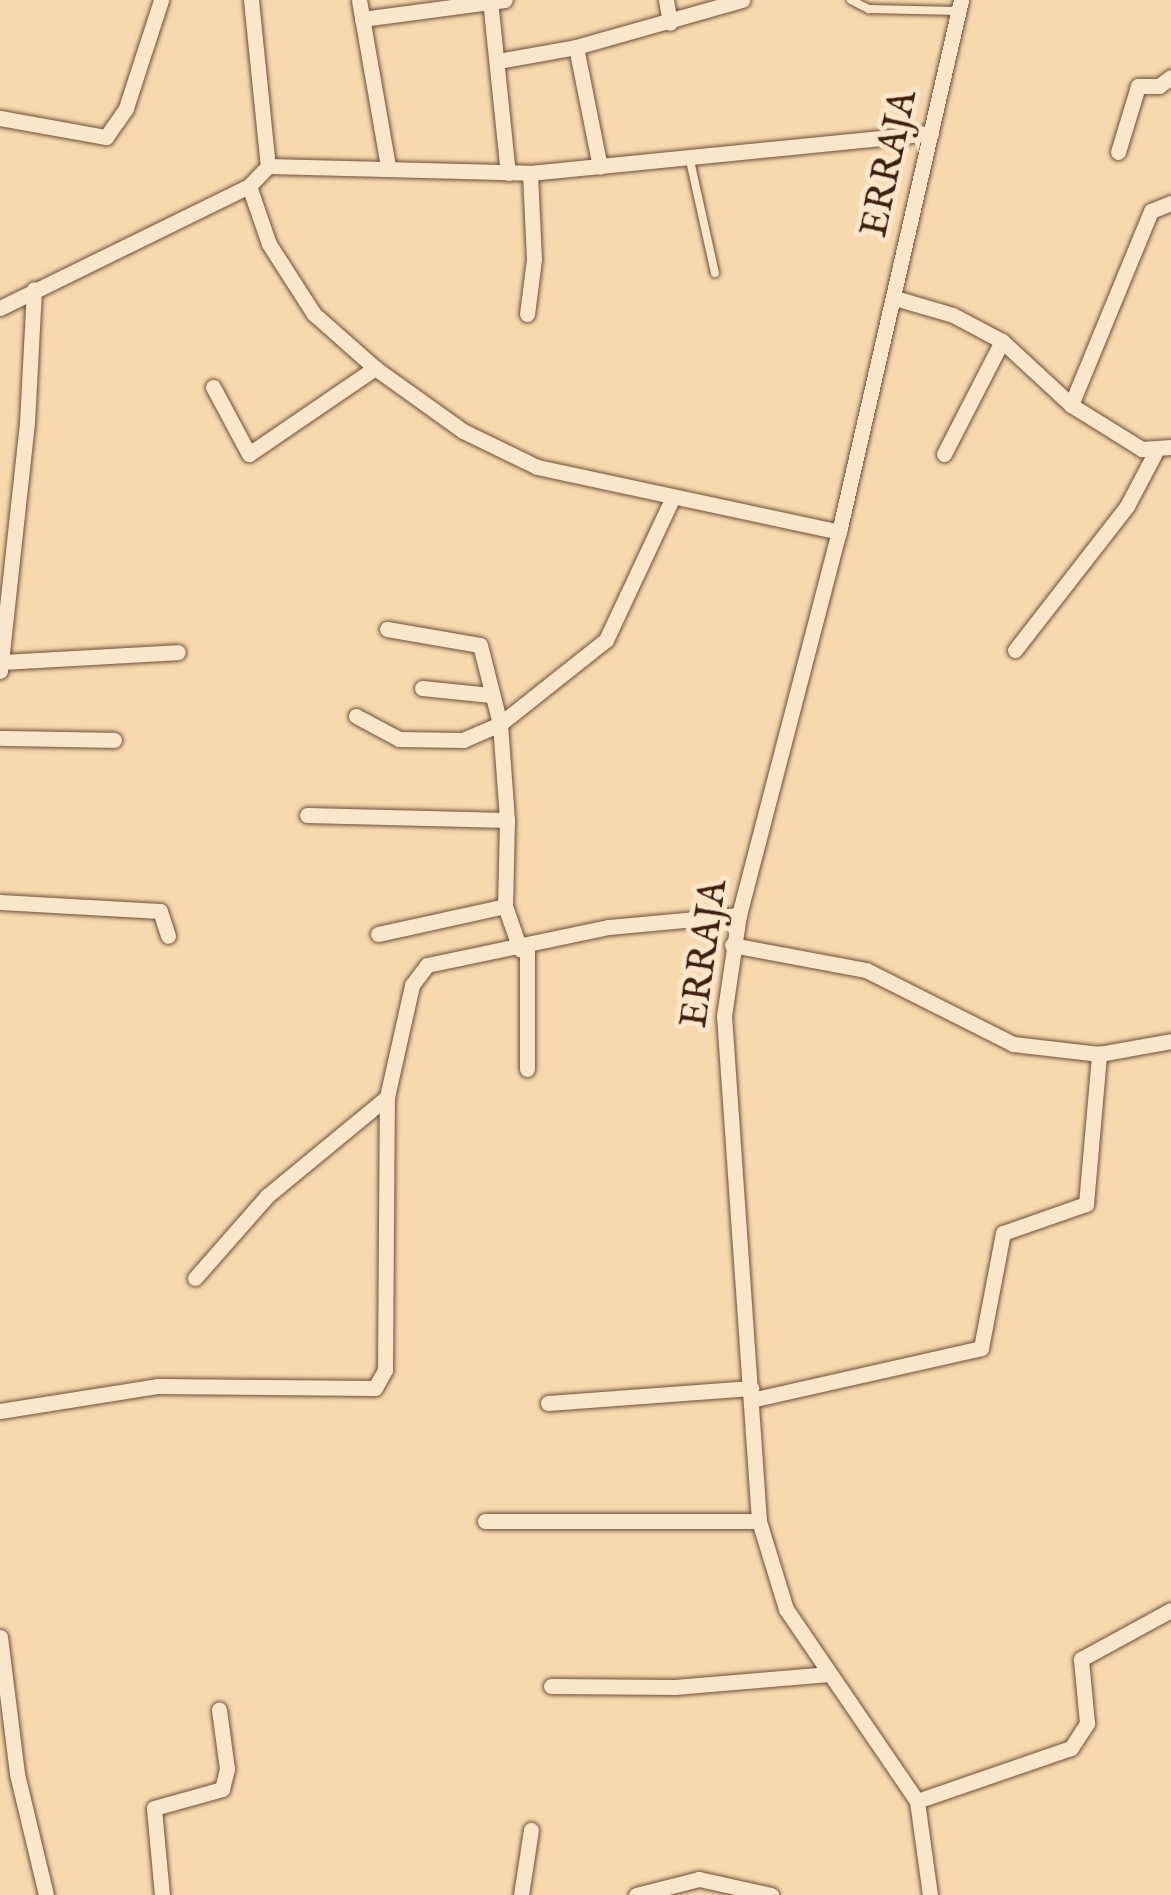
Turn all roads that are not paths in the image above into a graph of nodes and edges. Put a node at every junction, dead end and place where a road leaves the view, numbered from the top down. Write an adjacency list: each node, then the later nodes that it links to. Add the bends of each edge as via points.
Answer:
1 (161, 0): 14 (street, via 126,108 106,137)
2 (251, 0): 18 (street)
3 (358, 0): 9 (street)
4 (666, 0): 10 (street)
5 (742, 0): 10 (street)
6 (851, 0): 8 (lane, via 868,9)
7 (495, 1): 9 (street); 12 (street)
8 (960, 6): 15 (street, ERRAJA)
9 (362, 19): 19 (street)
10 (670, 22): 11 (street)
11 (576, 47): 12 (street); 20 (street)
12 (498, 62): 21 (street)
13 (1171, 77): 16 (street, via 1159,86 1138,86)
14 (0, 118)
15 (931, 133): 17 (street); 27 (street, ERRAJA)
16 (1118, 152)
17 (689, 156): 20 (street); 25 (lane)
18 (268, 166): 19 (street); 23 (street)
19 (388, 167): 21 (street)
20 (600, 167): 22 (street)
21 (508, 173): 22 (street)
22 (530, 173): 29 (street, via 534,259)
23 (250, 186): 26 (street); 31 (street, via 290,285)
24 (1171, 203): 33 (street, via 1150,211)
25 (714, 273)
26 (34, 289): 28 (street); 38 (street, via 28,423)
27 (895, 298): 30 (street, via 953,315); 37 (street, ERRAJA)
28 (0, 308)
29 (527, 314)
30 (1002, 342): 33 (street); 35 (street)
31 (375, 368): 32 (street, via 249,454); 36 (street, via 499,452)
32 (213, 387)
33 (1071, 405): 34 (street)
34 (1163, 450): 40 (street, via 1128,506)
35 (944, 454)
36 (673, 498): 37 (street); 47 (street, via 606,640)
37 (839, 532): 54 (street, ERRAJA)
38 (2, 618): 42 (street)
39 (387, 629): 45 (street, via 474,641 486,656)
40 (1015, 650)
41 (178, 652): 42 (street)
42 (1, 662): 43 (street)
43 (0, 671)
44 (422, 688): 45 (street)
45 (491, 695): 47 (street)
46 (356, 716): 47 (street, via 399,739 463,740)
47 (500, 724): 51 (street)
48 (0, 738): 49 (street)
49 (114, 740)
50 (308, 816): 51 (street)
51 (506, 820): 53 (street)
52 (0, 902): 56 (street, via 160,911)
53 (505, 906): 55 (street); 58 (street)
54 (739, 915): 57 (street, ERRAJA); 58 (street, via 609,927)
55 (378, 934)
56 (168, 936)
57 (732, 945): 60 (street, via 866,970 1013,1044); 64 (street, ERRAJA, via 724,1016 728,1130)
58 (524, 948): 61 (street); 62 (street, via 433,964 416,974)
59 (1171, 1041): 60 (street)
60 (1098, 1054): 64 (street, via 1086,1204 1003,1233 981,1348)
61 (527, 1069)
62 (388, 1097): 63 (street, via 267,1196); 66 (street, via 385,1370 375,1388 157,1386)
63 (195, 1278)
64 (751, 1394): 65 (street); 68 (street, ERRAJA)
65 (548, 1403)
66 (0, 1411)
67 (486, 1521): 68 (street)
68 (759, 1521): 71 (street, ERRAJA, via 786,1608)
69 (1171, 1610): 74 (street, via 1081,1659 1086,1723 1072,1748)
70 (0, 1636): 76 (street, via 17,1774)
71 (829, 1674): 72 (street, via 675,1686); 74 (street, ERRAJA)
72 (551, 1686)
73 (219, 1710): 77 (street, via 222,1789 154,1808)
74 (917, 1802): 81 (street, ERRAJA)
75 (532, 1830): 78 (street)
76 (46, 1895)
77 (162, 1895)
78 (521, 1895)
79 (636, 1895): 80 (street, via 699,1879)
80 (771, 1895)
81 (930, 1895)

